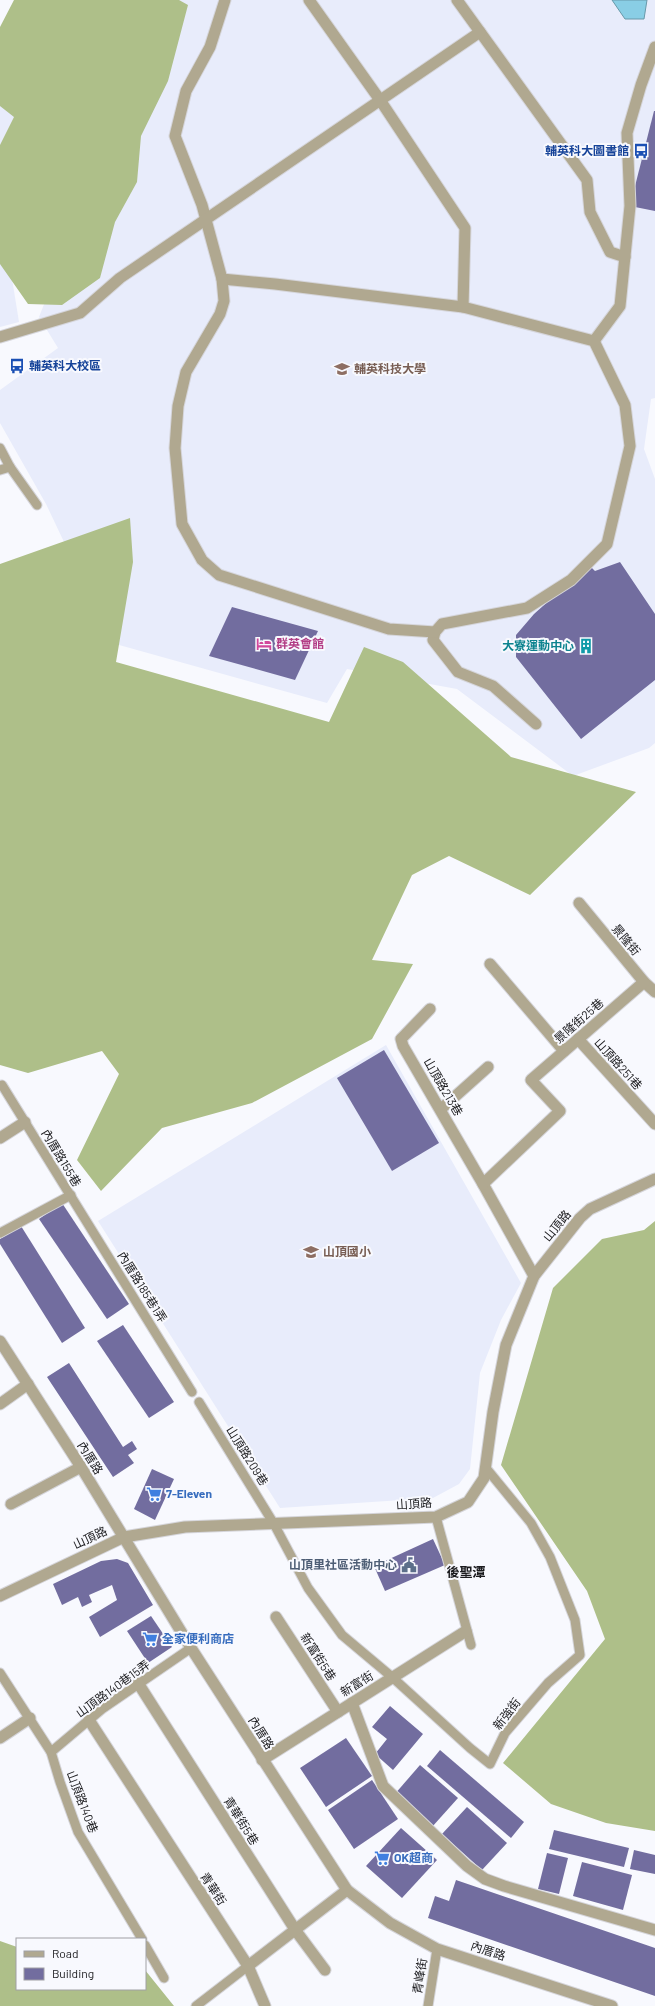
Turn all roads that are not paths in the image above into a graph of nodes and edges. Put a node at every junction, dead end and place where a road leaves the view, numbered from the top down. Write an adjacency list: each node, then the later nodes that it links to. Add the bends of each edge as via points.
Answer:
1 (225, 0): 7 (street, via 210,47 186,92 175,136)
2 (310, 0): 6 (street)
3 (457, 0): 4 (street)
4 (480, 32): 6 (street); 8 (street, via 587,180 590,212 610,252)
5 (654, 50): 8 (street, via 640,85 626,133 630,206)
6 (380, 100): 7 (street); 10 (street, via 465,228)
7 (206, 220): 9 (street); 11 (street, via 120,278 80,313)
8 (625, 257): 12 (street, via 620,306)
9 (222, 279): 10 (street); 17 (street, via 224,301 220,314 186,372 177,413 175,448 182,524 202,560 220,575 388,629)
10 (463, 307): 12 (street)
11 (0, 337)
12 (594, 341): 17 (street, via 625,405 630,446 607,544 571,580 527,608 442,624)
13 (0, 448): 14 (lane)
14 (10, 467): 15 (lane); 16 (lane)
15 (0, 470)
16 (37, 505)
17 (434, 632): 18 (street, via 433,640 458,672 493,686)
18 (536, 724)
19 (579, 903): 21 (street, 景隆街)
20 (490, 964): 25 (street)
21 (644, 982): 22 (street, 景隆街); 24 (street, 景隆街25巷)
22 (655, 992)
23 (430, 1009): 28 (street, 山頂路213巷, via 402,1040 403,1046)
24 (578, 1039): 25 (street, 景隆街25巷); 30 (street, 山頂路251巷)
25 (564, 1051): 33 (street, 景隆街25巷, via 531,1080 560,1111)
26 (488, 1067): 28 (street)
27 (2, 1085): 29 (lane, 內厝路155巷)
28 (441, 1109): 33 (street, 山頂路213巷)
29 (25, 1122): 31 (street); 34 (lane, 內厝路155巷)
30 (655, 1124)
31 (0, 1138)
32 (655, 1179): 36 (street, 山頂路, via 590,1209)
33 (483, 1184): 36 (street, 山頂路213巷)
34 (71, 1196): 35 (lane, 內厝路155巷); 39 (lane, 內厝路185巷1弄)
35 (0, 1233)
36 (534, 1276): 43 (street, 山頂路, via 506,1345 493,1412)
37 (0, 1341): 38 (street, 內厝路)
38 (28, 1384): 41 (street); 42 (street, 內厝路)
39 (192, 1392)
40 (199, 1402): 46 (lane, 山頂路209巷)
41 (0, 1404)
42 (81, 1467): 44 (street); 47 (street, 內厝路)
43 (486, 1468): 45 (street, 山頂路, via 484,1478 468,1502); 54 (lane, 新強街, via 531,1523 550,1557 575,1620 580,1655 548,1683 505,1733 490,1764)
44 (11, 1504)
45 (436, 1517): 46 (street, 山頂路); 50 (lane)
46 (274, 1524): 47 (street, 山頂路, via 185,1527); 54 (lane, 新強街, via 308,1588 342,1635)
47 (124, 1536): 48 (street, 山頂路); 52 (street, 內厝路)
48 (0, 1596)
49 (276, 1618): 57 (street, 新富街5巷)
50 (466, 1631): 51 (lane); 54 (street, 新富街)
51 (471, 1644)
52 (191, 1648): 55 (lane, 山頂路140巷15弄); 62 (street, 內厝路)
53 (0, 1674): 58 (lane, 山頂路140巷)
54 (392, 1677): 56 (street, 新富街)
55 (138, 1683): 59 (lane, 山頂路140巷15弄); 65 (street, 青華街5巷)
56 (352, 1703): 57 (street, 新富街); 64 (street, via 383,1786 467,1866 485,1879 504,1886)
57 (338, 1712): 62 (street, 新富街)
58 (30, 1718): 60 (street); 61 (lane, 山頂路140巷)
59 (89, 1720): 61 (lane, 山頂路140巷15弄); 69 (street, 青華街)
60 (0, 1738)
61 (51, 1752): 66 (lane, 山頂路140巷, via 78,1832)
62 (262, 1760): 63 (street, 內厝路)
63 (347, 1890): 65 (street); 68 (street, 內厝路, via 390,1923)
64 (655, 1930)
65 (296, 1931): 69 (street); 70 (street, 青華街5巷)
66 (141, 1938)
67 (146, 1947): 71 (lane)
68 (437, 1949): 74 (lane, 青峰街); 75 (street, 內厝路)
69 (248, 1966): 72 (lane); 73 (street, 青華街)
70 (325, 1970)
71 (164, 1978)
72 (196, 2006)
73 (265, 2006)
74 (428, 2006)
75 (612, 2006)

